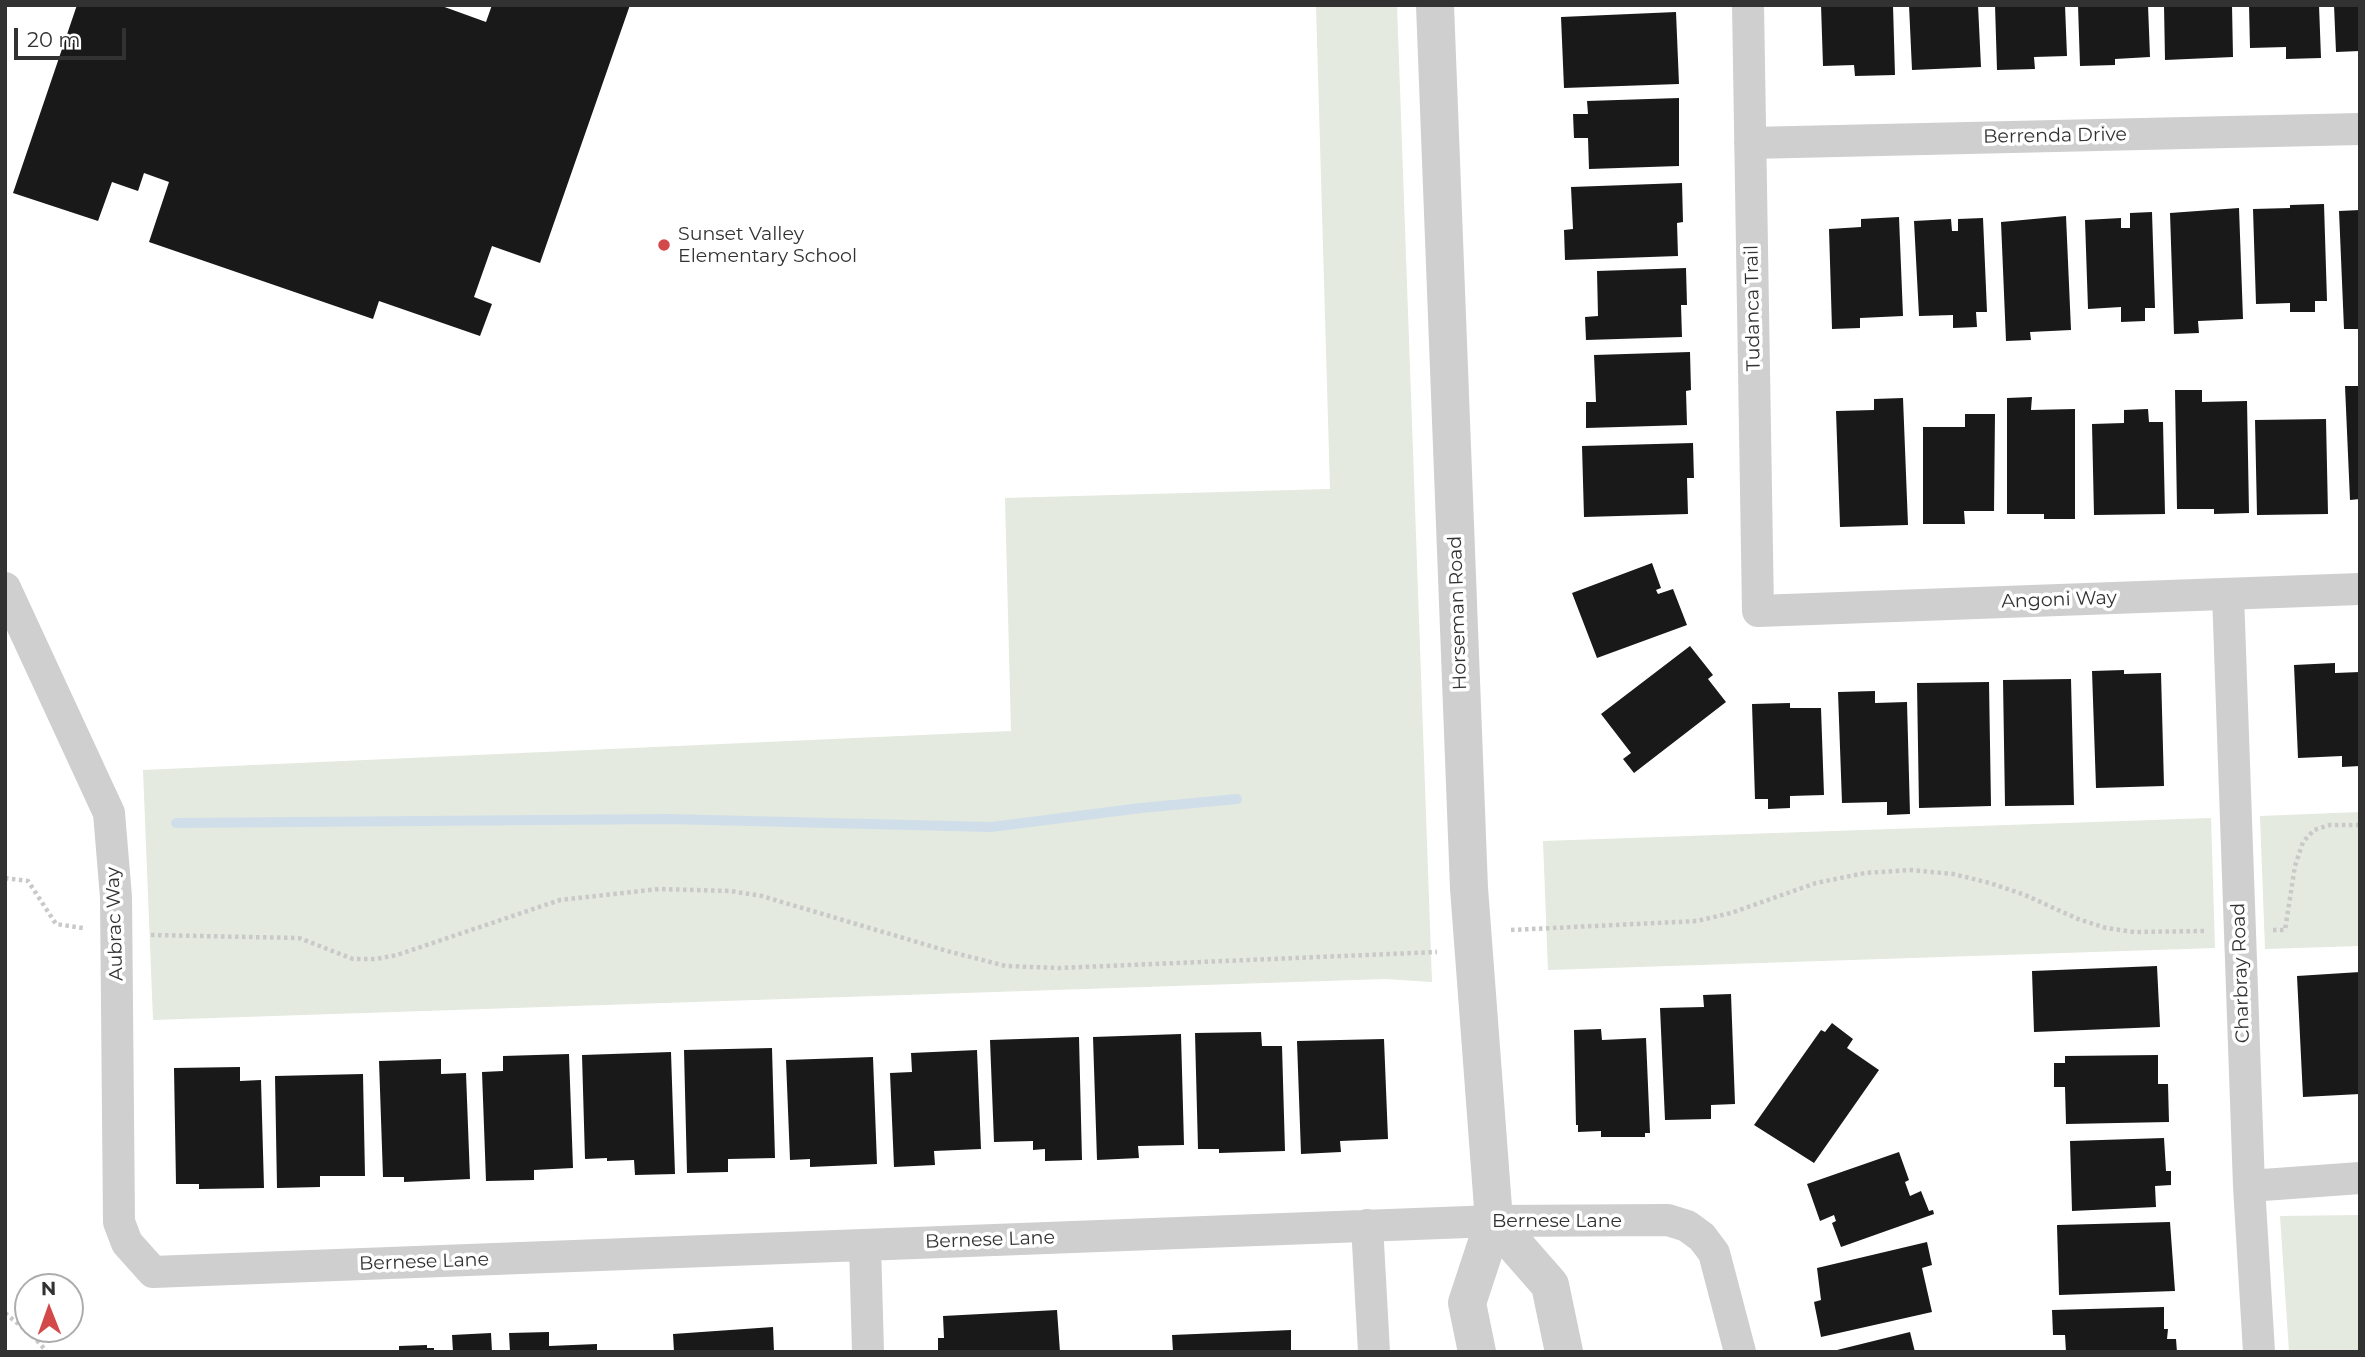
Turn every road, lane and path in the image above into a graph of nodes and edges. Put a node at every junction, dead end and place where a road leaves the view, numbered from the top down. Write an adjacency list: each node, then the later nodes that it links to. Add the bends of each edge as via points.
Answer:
1 (1435, 5): 14 (street, Horseman Road)
2 (1748, 5): 4 (street, Tudanca Trail)
3 (2360, 129): 4 (street, Berrenda Drive)
4 (1750, 144): 8 (street, Tudanca Trail)
5 (5, 587): 20 (street, Aubrac Way, via 109,813 116,897 119,1222 127,1243)
6 (2360, 589): 7 (street, Angoni Way)
7 (2228, 594): 8 (street, Angoni Way); 12 (street, Charbray Road)
8 (1758, 611)
9 (2360, 825): 12 (path, via 2330,825 2303,842 2285,930)
10 (5, 878): 11 (path, via 27,881 56,924)
11 (91, 929)
12 (2240, 930): 14 (path, via 2134,932 2106,928 1990,883 1910,870 1816,883 1697,922); 16 (street, Charbray Road)
13 (144, 934): 14 (path, via 299,939 353,959 376,959 560,900 659,889 762,896 1006,966 1405,955)
14 (1473, 941): 17 (street, Horseman Road)
15 (2360, 1178): 16 (street)
16 (2249, 1186): 28 (street, Charbray Road)
17 (1494, 1221): 18 (street, Bernese Lane); 25 (street, Horseman Road, via 1467,1303); 26 (street, via 1550,1285); 27 (street, Bernese Lane, via 1668,1220 1687,1226 1714,1253)
18 (1367, 1225): 19 (street, Bernese Lane); 24 (street)
19 (864, 1245): 20 (street, Bernese Lane); 23 (street)
20 (153, 1272)
21 (5, 1313): 22 (path)
22 (47, 1352)
23 (869, 1352)
24 (1374, 1352)
25 (1477, 1352)
26 (1564, 1352)
27 (1740, 1352)
28 (2259, 1352)

